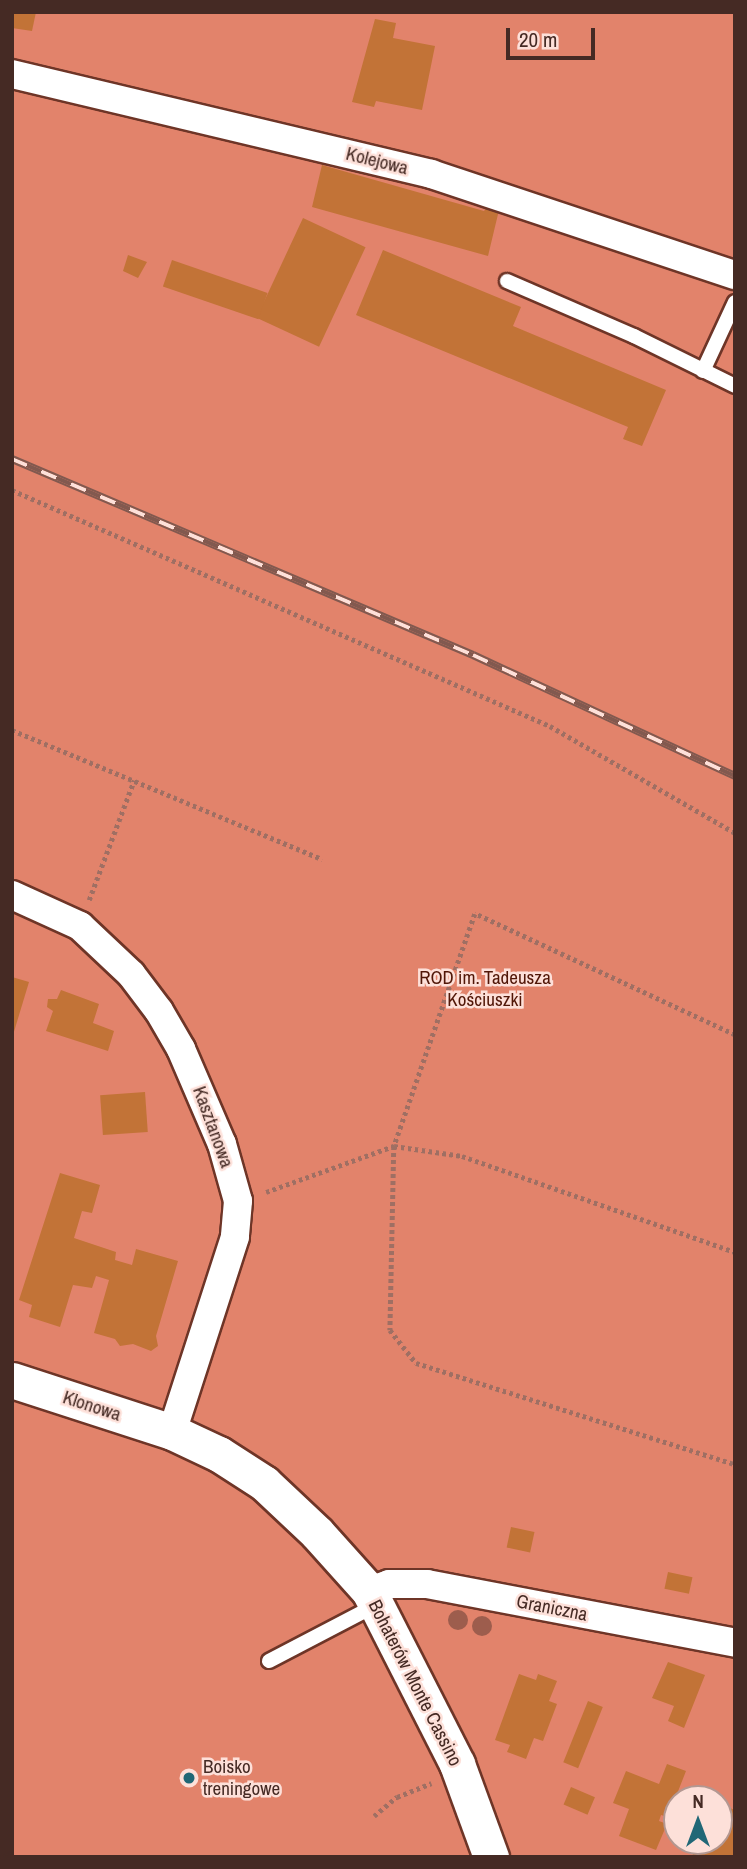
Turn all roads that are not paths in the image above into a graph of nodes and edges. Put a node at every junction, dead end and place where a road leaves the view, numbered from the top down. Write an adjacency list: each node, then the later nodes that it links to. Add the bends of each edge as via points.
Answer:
1 (12, 74): 2 (street, Kolejowa, via 431,174)
2 (735, 275)
3 (507, 281): 5 (lane)
4 (735, 302): 5 (lane)
5 (703, 371): 6 (lane)
6 (735, 386)
7 (12, 895): 9 (street, Kasztanowa, via 80,926 131,974 176,1040 222,1144 238,1201 229,1262)
8 (12, 1380): 9 (street, Klonowa)
9 (172, 1432): 10 (street, Bohaterów Monte Cassino, via 219,1454 264,1483 317,1533)
10 (372, 1598): 11 (street, Graniczna, via 389,1584 426,1584); 12 (lane); 13 (street, Bohaterów Monte Cassino, via 457,1765)
11 (735, 1643)
12 (269, 1661)
13 (491, 1857)

